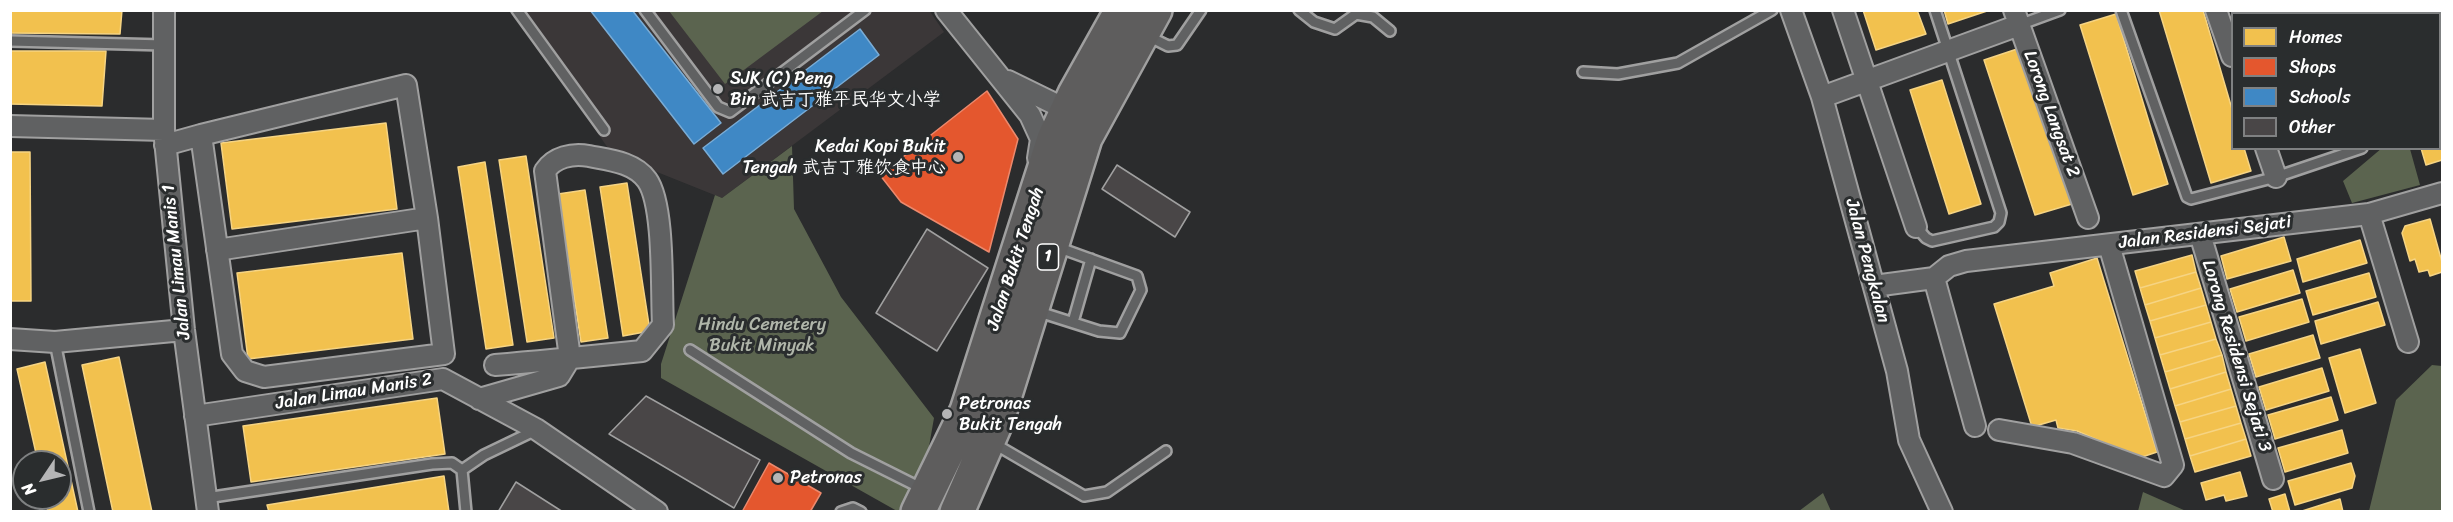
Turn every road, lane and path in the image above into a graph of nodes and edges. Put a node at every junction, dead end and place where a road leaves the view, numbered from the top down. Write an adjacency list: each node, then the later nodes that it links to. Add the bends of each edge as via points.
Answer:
1 (164, 10): 19 (street, Jalan Limau Manis 1)
2 (517, 10): 28 (lane)
3 (645, 10): 4 (lane, via 718,107 730,112)
4 (865, 10)
5 (946, 10): 23 (street)
6 (1201, 10): 15 (lane, via 1177,45 1168,46)
7 (1299, 10): 17 (lane, via 1314,22 1335,29 1356,14 1373,17)
8 (1772, 10): 22 (lane, via 1678,63 1618,74)
9 (1791, 10): 26 (street, Jalan Pengkalan)
10 (1843, 10): 24 (street)
11 (1935, 10): 20 (lane)
12 (2060, 10): 16 (lane)
13 (2121, 10): 33 (lane, via 2187,197)
14 (2216, 10): 21 (street)
15 (1128, 17): 25 (highway, Jalan Bukit Tengah / 1); 41 (highway, Jalan Bukit Tengah / 1)
16 (2017, 18): 20 (street); 38 (street, Lorong Langsat 2)
17 (1390, 31)
18 (10, 41): 19 (lane)
19 (164, 45): 30 (street, Jalan Limau Manis 1)
20 (1950, 50): 24 (street); 39 (lane, via 2001,213 2000,222 1994,227 1932,241)
21 (2231, 53)
22 (1583, 72)
23 (1003, 78): 25 (street, via 1057,105); 35 (street, via 1030,115 1041,139)
24 (1867, 80): 26 (street); 39 (street)
25 (1075, 94): 35 (highway, Jalan Bukit Tengah / 1, via 1054,139)
26 (1822, 97): 46 (street, Jalan Pengkalan)
27 (10, 126): 30 (street)
28 (604, 130)
29 (201, 135): 30 (street); 37 (street, via 406,85); 43 (street)
30 (164, 138): 49 (street, Jalan Limau Manis 1)
31 (2267, 150): 33 (street)
32 (2355, 150): 33 (lane)
33 (2276, 177)
34 (2442, 193): 36 (street, Jalan Residensi Sejati)
35 (1032, 212): 65 (highway, Jalan Bukit Tengah / 1, via 967,411)
36 (2369, 214): 40 (street, Jalan Residensi Sejati); 52 (street)
37 (427, 218): 43 (street); 43 (street, via 444,354 264,377 245,371 232,354)
38 (2088, 218)
39 (1916, 227)
40 (2200, 234): 42 (street, Jalan Residensi Sejati); 64 (street, Lorong Residensi Sejati 3)
41 (1052, 245): 44 (lane); 47 (highway, Jalan Bukit Tengah / 1)
42 (2109, 245): 45 (street, Jalan Residensi Sejati, via 1966,261 1949,266); 60 (street, via 2173,465 2164,476 2073,443)
43 (217, 250)
44 (1091, 259): 48 (lane); 48 (lane, via 1137,276 1141,290 1120,333)
45 (1934, 278): 46 (street); 58 (street)
46 (1874, 286): 73 (street, Jalan Pengkalan, via 1897,371 1909,440)
47 (1031, 309): 48 (lane); 61 (highway, Jalan Bukit Tengah / 1)
48 (1073, 322)
49 (184, 330): 51 (street); 57 (street, Jalan Limau Manis 1)
50 (10, 339): 51 (street)
51 (54, 342): 67 (lane)
52 (2408, 342)
53 (690, 350): 65 (lane)
54 (570, 358): 54 (street, via 642,351 663,325 658,210 647,180 626,164 583,155 559,158 545,171); 55 (street); 56 (street, via 559,376)
55 (495, 365)
56 (479, 399): 57 (street, Jalan Limau Manis 2, via 442,379); 59 (street, Jalan Limau Manis 2)
57 (195, 416): 66 (street, Jalan Limau Manis 1)
58 (1976, 426)
59 (536, 429): 63 (lane); 69 (street, Jalan Limau Manis 2)
60 (1999, 430)
61 (989, 440): 62 (lane, via 1084,496 1107,492); 72 (highway, Jalan Bukit Tengah / 1)
62 (1166, 451)
63 (462, 470): 66 (lane, via 452,463 432,464); 68 (lane)
64 (2273, 479)
65 (923, 502)
66 (207, 505)
67 (89, 512)
68 (466, 512)
69 (657, 512)
70 (841, 512): 71 (lane, via 853,508)
71 (861, 512)
72 (957, 512)
73 (1942, 512)

